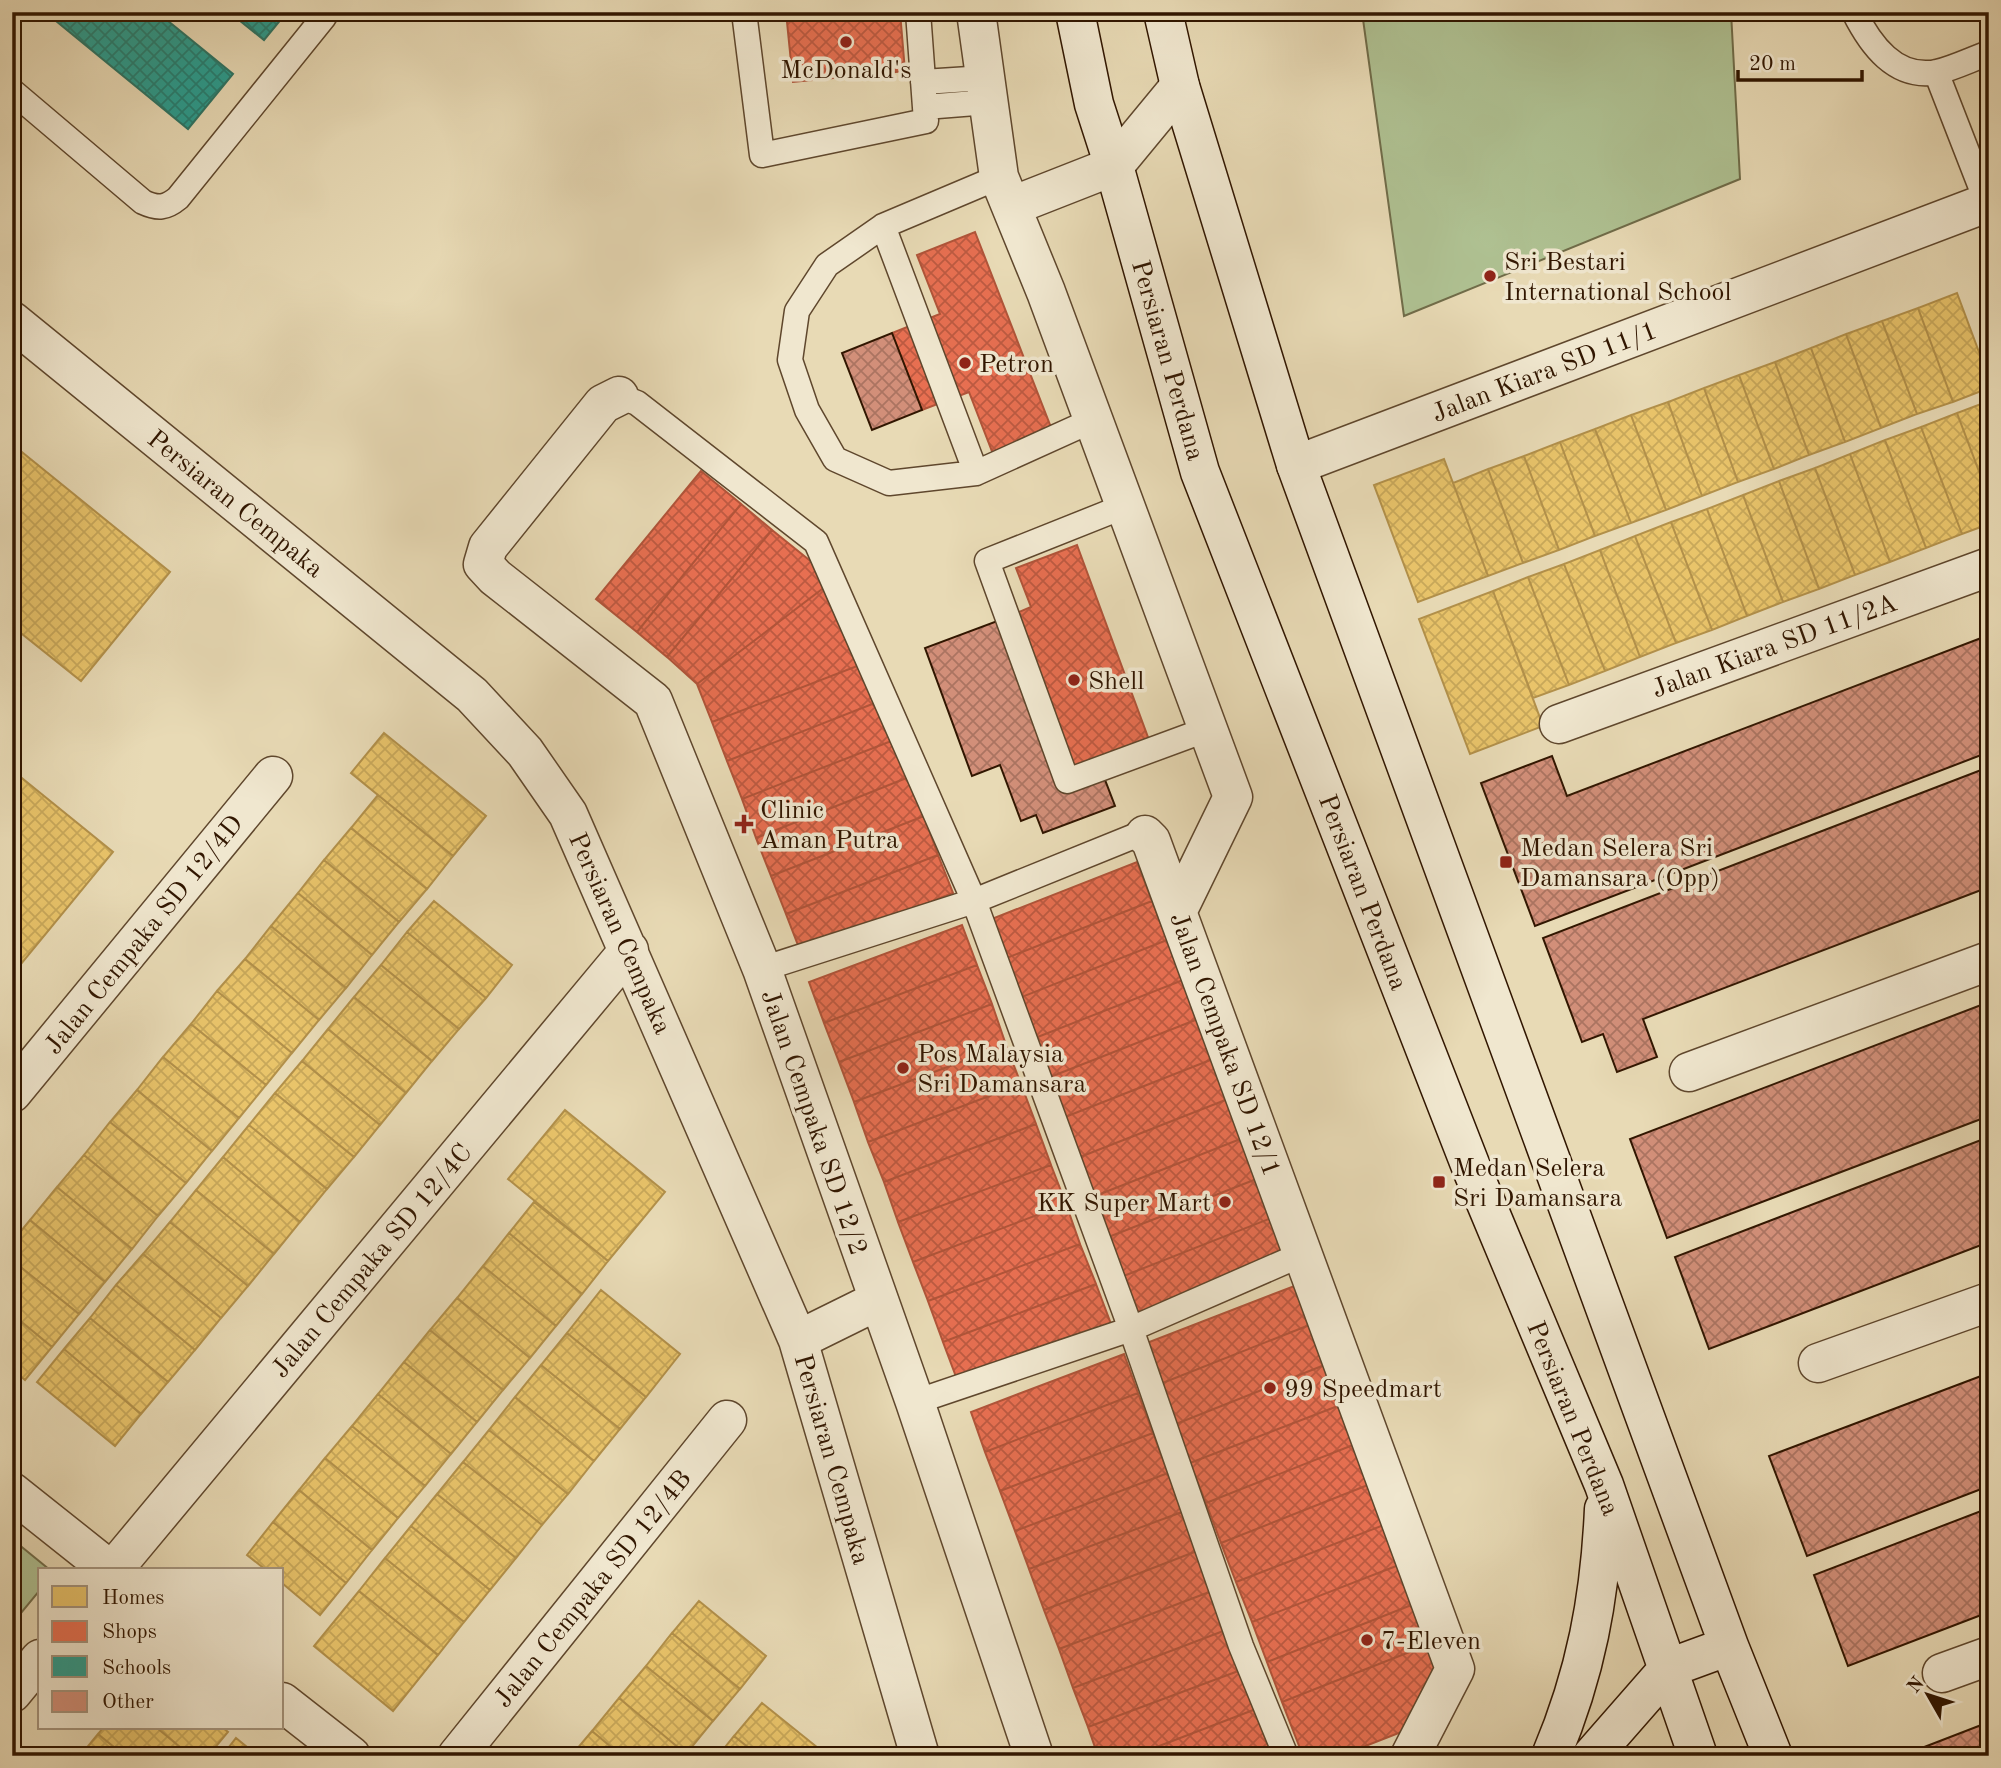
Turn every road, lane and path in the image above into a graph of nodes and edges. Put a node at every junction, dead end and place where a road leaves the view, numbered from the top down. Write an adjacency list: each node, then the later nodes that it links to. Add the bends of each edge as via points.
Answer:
1 (744, 12): 14 (lane, via 762,155 926,121)
2 (918, 12): 10 (lane)
3 (976, 12): 12 (street)
4 (1075, 12): 15 (street, Persiaran Perdana, via 1094,104)
5 (1163, 12): 11 (street)
6 (1854, 12): 9 (lane, via 1878,52 1895,65)
7 (324, 17): 13 (lane, via 168,206 155,208 143,202)
8 (1989, 53): 9 (lane)
9 (1936, 72): 17 (lane)
10 (923, 82): 12 (lane); 14 (lane)
11 (1180, 86): 15 (street); 22 (street)
12 (986, 90): 14 (lane); 16 (street)
13 (12, 91)
14 (926, 107)
15 (1114, 166): 16 (street); 45 (street, Persiaran Perdana, via 1200,471 1473,1172)
16 (1006, 192): 18 (lane); 21 (street)
17 (1988, 203): 22 (street, Jalan Kiara SD 11/1)
18 (883, 226): 23 (lane); 23 (lane, via 827,265 797,311 790,360 807,410 835,459 889,483)
19 (12, 321): 32 (street, Persiaran Cempaka, via 472,695 525,752 568,814)
20 (619, 396): 30 (lane, via 637,403 816,542); 34 (street, Jalan Cempaka SD 12/2, via 603,404 488,547 483,564 653,701)
21 (1093, 420): 23 (lane); 24 (street)
22 (1296, 465): 49 (street)
23 (976, 472)
24 (1125, 506): 27 (street); 27 (lane, via 987,561 1067,780)
25 (1989, 566): 26 (street, Jalan Kiara SD 11/2A)
26 (1559, 724)
27 (1208, 729): 31 (street, via 1233,797)
28 (273, 776): 36 (street, Jalan Cempaka SD 12/4D)
29 (1145, 835): 30 (lane); 31 (street, Jalan Cempaka SD 12/1)
30 (974, 901): 34 (lane); 40 (lane)
31 (1177, 912): 37 (street, Jalan Cempaka SD 12/1)
32 (629, 950): 41 (street, Persiaran Cempaka); 48 (street, Jalan Cempaka SD 12/4C)
33 (1989, 961): 35 (street)
34 (762, 969): 38 (street, Jalan Cempaka SD 12/2)
35 (1689, 1072)
36 (12, 1093)
37 (1305, 1254): 40 (lane); 61 (street, Jalan Cempaka SD 12/1, via 1455,1669)
38 (877, 1301): 41 (street); 43 (street, Jalan Cempaka SD 12/2)
39 (1989, 1302): 42 (street)
40 (1131, 1329): 43 (lane); 60 (lane, via 1241,1646)
41 (798, 1340): 58 (street, Persiaran Cempaka)
42 (1818, 1363)
43 (915, 1402): 59 (street, Jalan Cempaka SD 12/2)
44 (727, 1420): 57 (street, Jalan Cempaka SD 12/4B)
45 (1604, 1485): 52 (street, Persiaran Perdana); 62 (street, via 1601,1574 1590,1641 1571,1708)
46 (12, 1492): 47 (street)
47 (109, 1568)
48 (114, 1568)
49 (1729, 1646): 52 (street); 65 (street)
50 (1989, 1656): 53 (street)
51 (38, 1660): 54 (street)
52 (1669, 1668): 63 (street); 64 (street, Persiaran Perdana)
53 (1942, 1673)
54 (12, 1692)
55 (284, 1704): 56 (street)
56 (351, 1756)
57 (457, 1756)
58 (920, 1756)
59 (1034, 1756)
60 (1286, 1756)
61 (1410, 1756)
62 (1551, 1756)
63 (1592, 1756)
64 (1698, 1756)
65 (1773, 1756)

